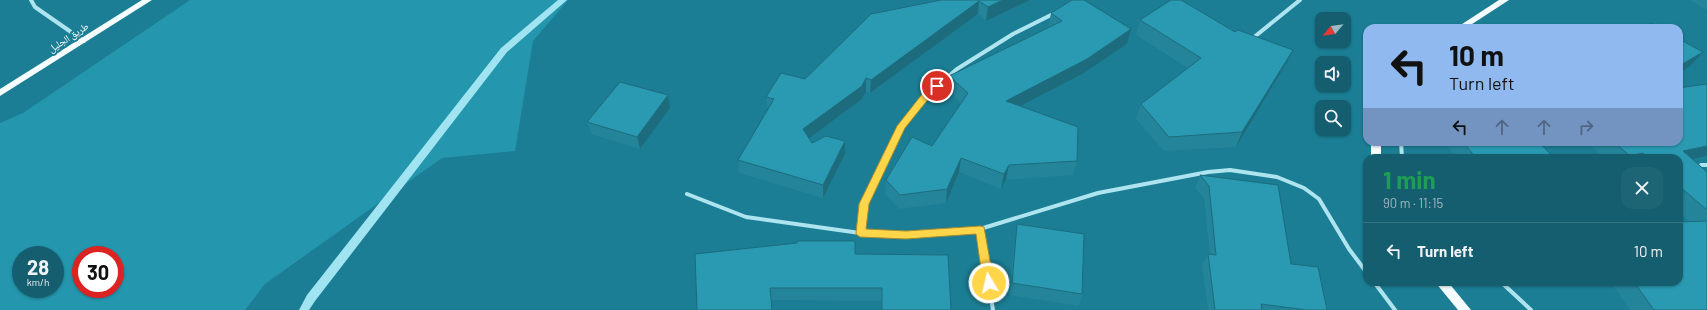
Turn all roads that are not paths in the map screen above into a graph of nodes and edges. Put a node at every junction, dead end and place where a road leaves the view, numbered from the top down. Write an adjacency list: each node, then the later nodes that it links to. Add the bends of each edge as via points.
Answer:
1 (31, 0): 8 (street, via 35,7)
2 (148, 0): 8 (main road, طريق الجليل)
3 (1300, 0): 7 (street)
4 (1505, 0): 6 (main road)
5 (1060, 10): 14 (street, via 1014,34 957,69 926,95 901,126 864,204)
6 (1466, 24)
7 (1253, 38)
8 (84, 41): 9 (main road, طريق الجليل)
9 (2, 92)
10 (1707, 165): 11 (street)
11 (1701, 166)
12 (687, 194): 14 (street, via 746,217)
13 (980, 229): 14 (street, via 906,235); 15 (street, via 1098,193 1230,170 1277,178 1304,188 1319,199); 19 (street)
14 (860, 233)
15 (1363, 268)
16 (1377, 286): 20 (street)
17 (1444, 286): 21 (main road)
18 (1504, 286): 22 (street)
19 (993, 310)
20 (1395, 310)
21 (1464, 310)
22 (1531, 310)

